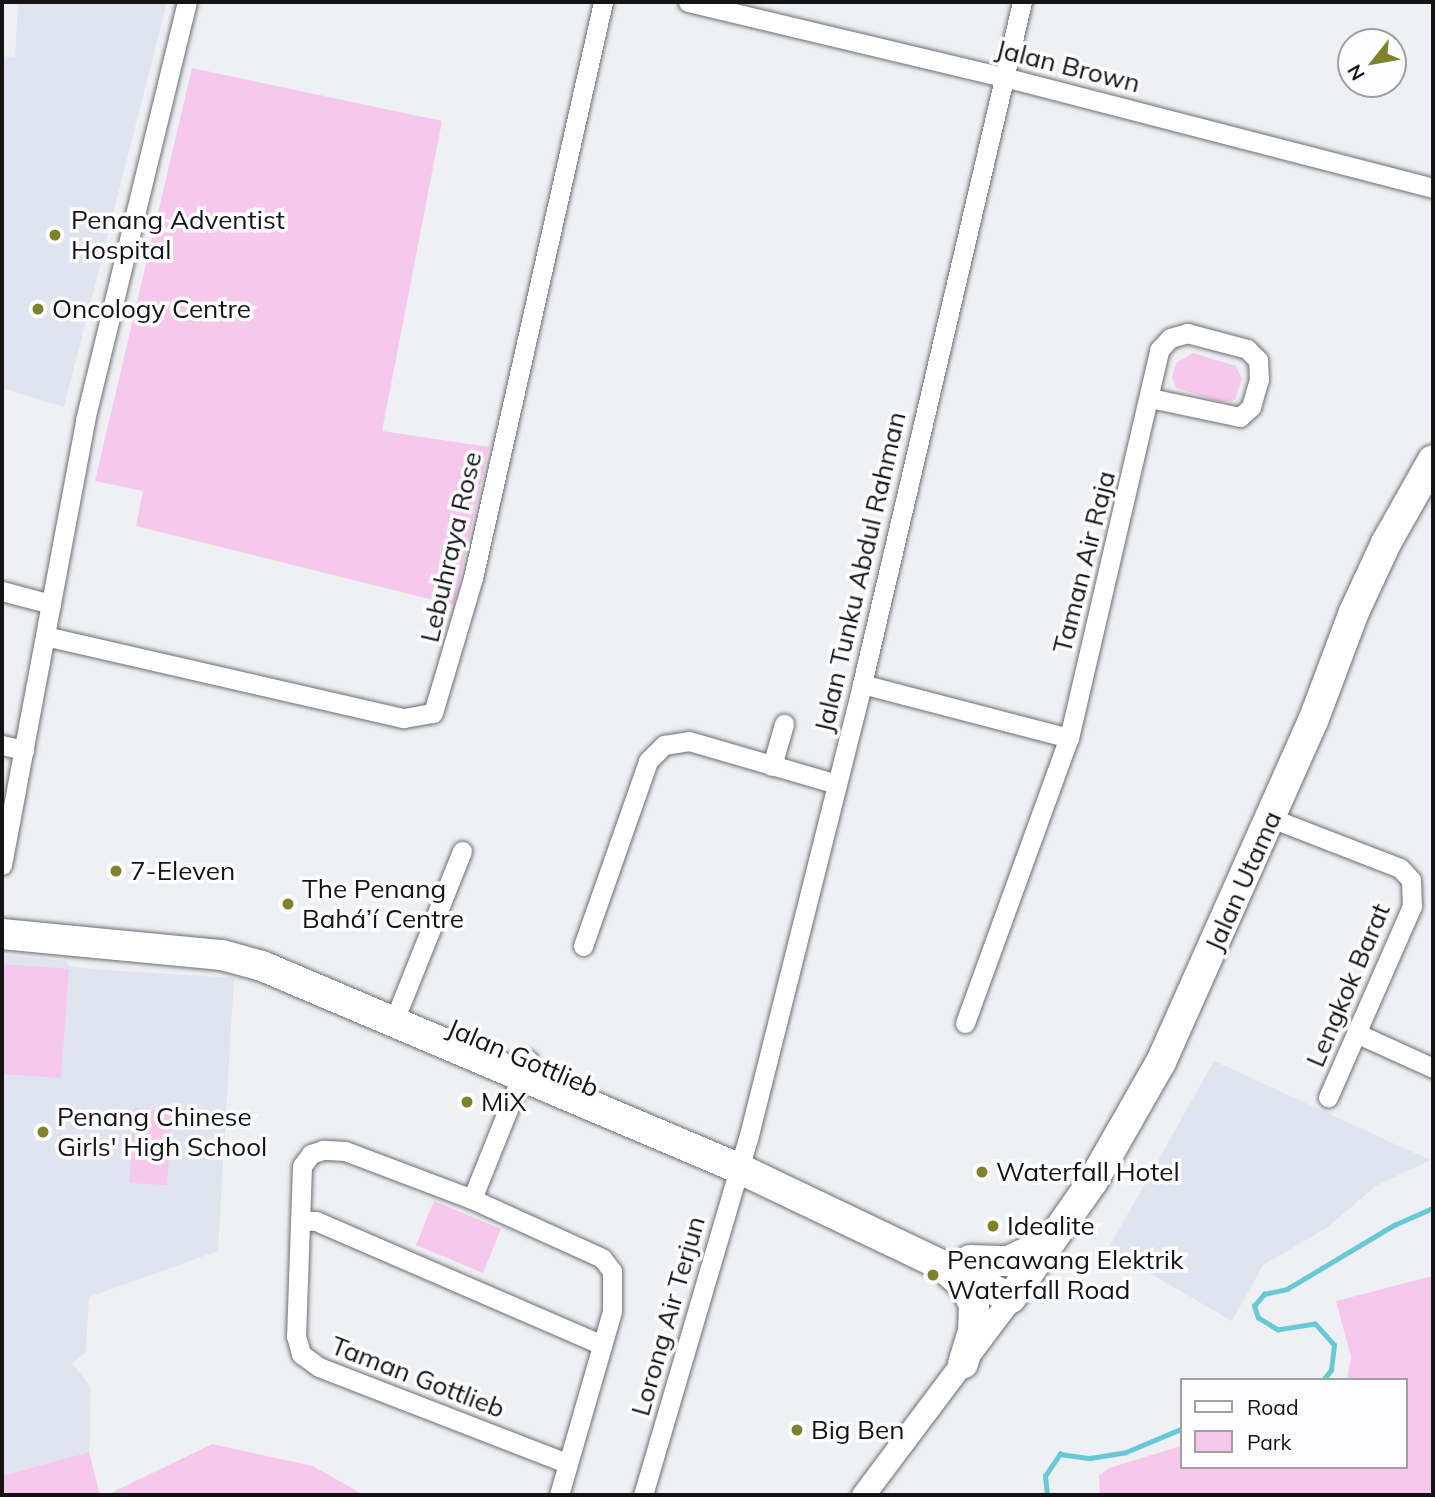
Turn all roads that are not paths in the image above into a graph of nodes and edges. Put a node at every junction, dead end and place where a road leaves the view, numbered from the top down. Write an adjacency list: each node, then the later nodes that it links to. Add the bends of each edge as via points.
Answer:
1 (187, 2): 10 (street, via 120,264)
2 (603, 2): 11 (street, Lebuhraya Rose, via 473,578 433,713 404,718)
3 (688, 2): 5 (street, Jalan Brown)
4 (1022, 2): 5 (street, Jalan Tunku Abdul Rahman)
5 (1004, 77): 6 (street, Jalan Brown); 12 (street, Jalan Tunku Abdul Rahman)
6 (1433, 188)
7 (1150, 398): 7 (street, Taman Air Raja, via 1240,417 1251,407 1259,379 1258,360 1247,349 1187,333 1170,338 1159,350); 14 (street, Taman Air Raja)
8 (1433, 460): 19 (main road, Jalan Utama, via 1354,612)
9 (2, 591): 10 (street)
10 (51, 604): 11 (street)
11 (45, 636): 16 (street)
12 (862, 684): 14 (street); 18 (street, Jalan Tunku Abdul Rahman)
13 (784, 724): 17 (street)
14 (1069, 738): 26 (street, Taman Air Raja)
15 (2, 745): 16 (street)
16 (24, 750): 21 (street)
17 (772, 766): 18 (street); 24 (street, via 688,741 674,740 655,752)
18 (837, 784): 31 (street, Jalan Tunku Abdul Rahman)
19 (1271, 818): 27 (street, Lengkok Barat, via 1401,868 1411,880 1412,906); 34 (main road, Jalan Utama, via 1161,1062 1093,1181)
20 (462, 851): 25 (street)
21 (2, 866)
22 (2, 916): 25 (main road, Jalan Gottlieb, via 242,941)
23 (2, 934): 28 (main road, Jalan Gottlieb, via 239,958)
24 (583, 946)
25 (400, 1006): 28 (main road, Jalan Gottlieb)
26 (965, 1023)
27 (1356, 1033): 29 (street); 30 (street, Lengkok Barat)
28 (525, 1068): 31 (main road, Jalan Gottlieb); 32 (street)
29 (1433, 1068)
30 (1328, 1097)
31 (741, 1160): 35 (main road, Jalan Gottlieb); 36 (main road, Jalan Gottlieb); 42 (street, Lorong Air Terjun)
32 (472, 1199): 33 (street, Taman Gottlieb, via 345,1151 323,1150 311,1154 302,1166); 38 (street, Taman Gottlieb, via 602,1258 616,1287)
33 (300, 1220): 38 (street, via 316,1221); 40 (street, Taman Gottlieb, via 296,1336 309,1362)
34 (1051, 1241): 35 (main road, via 1008,1261); 37 (main road, Jalan Utama)
35 (970, 1260): 37 (main road, Jalan Gottlieb)
36 (940, 1264): 37 (main road, Jalan Gottlieb); 39 (main road, via 964,1285 974,1305 973,1331)
37 (1016, 1291): 39 (street)
38 (601, 1345): 40 (street, Taman Gottlieb)
39 (962, 1363): 43 (street)
40 (567, 1463): 41 (street, Taman Gottlieb)
41 (559, 1495)
42 (643, 1495)
43 (863, 1495)

